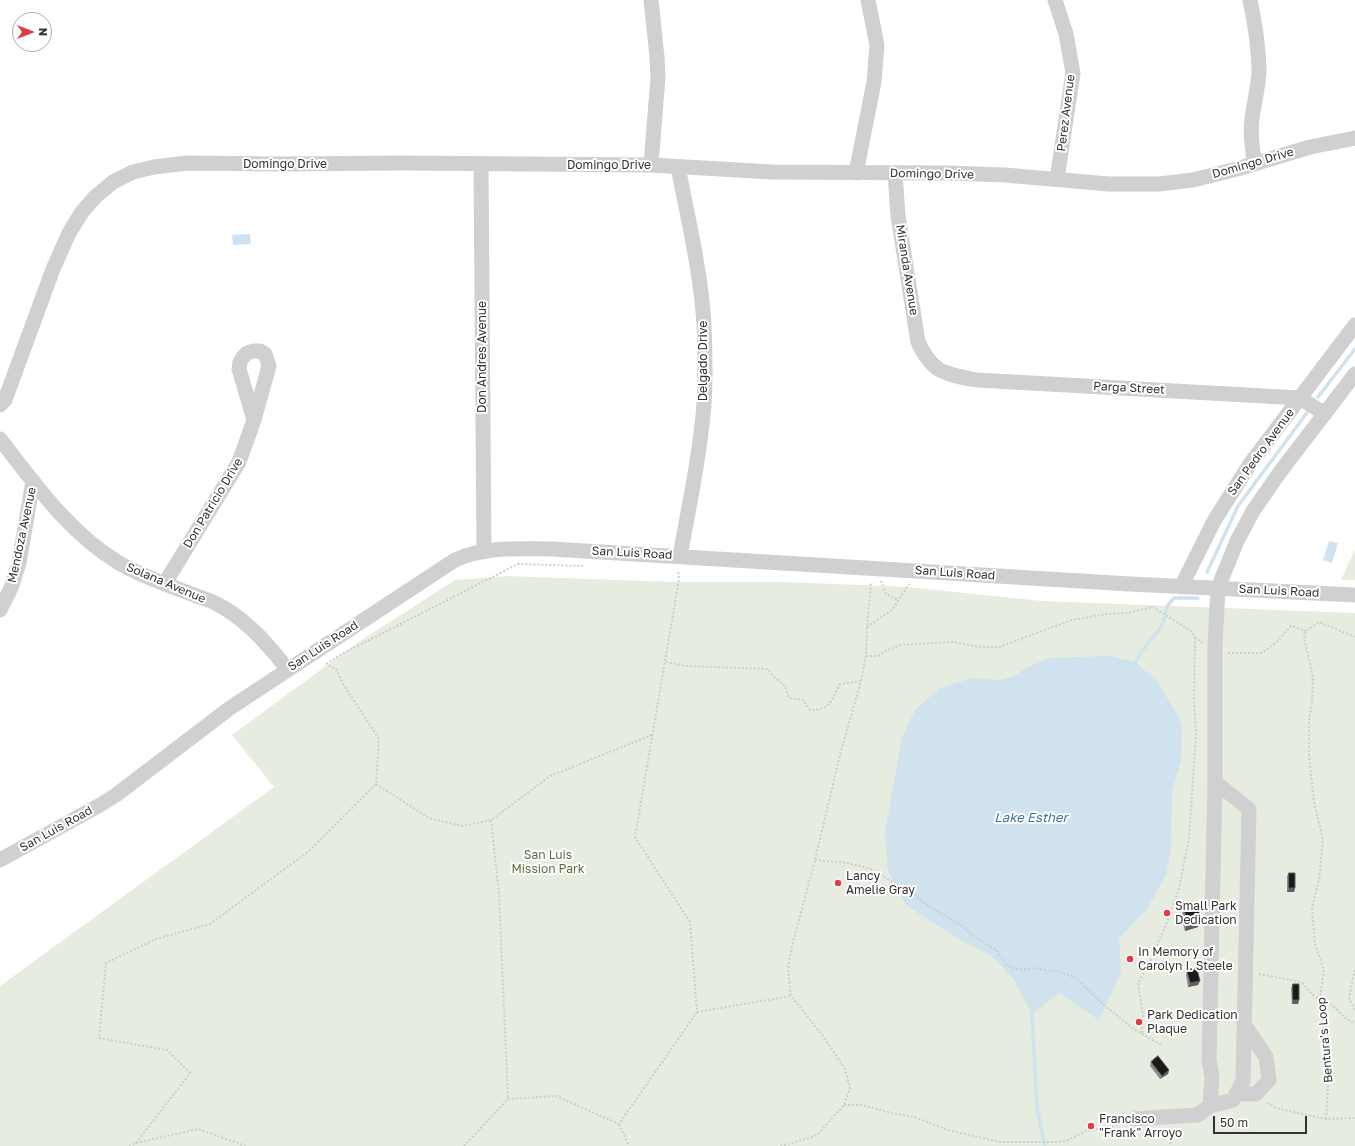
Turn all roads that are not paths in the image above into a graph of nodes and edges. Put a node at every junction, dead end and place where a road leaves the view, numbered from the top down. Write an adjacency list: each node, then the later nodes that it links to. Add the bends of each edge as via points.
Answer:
1 (651, 0): 8 (street, via 658,70)
2 (868, 0): 10 (street, via 877,45 874,82)
3 (1055, 0): 12 (street, Perez Avenue, via 1066,34 1073,73)
4 (1250, 0): 7 (street, via 1259,74 1252,119 1251,142)
5 (1355, 138): 7 (street, Domingo Drive, via 1310,147)
6 (481, 164): 8 (street, Domingo Drive); 17 (street, Domingo Drive, via 186,163 133,172 113,182 82,212 69,233 53,269 5,400); 22 (street, Don Andres Avenue)
7 (1255, 164): 12 (street, Domingo Drive, via 1193,180 1159,184 1109,184)
8 (651, 165): 9 (street, Domingo Drive)
9 (678, 167): 10 (street, Domingo Drive); 23 (street, Delgado Drive, via 699,282 705,363 699,450)
10 (856, 173): 11 (street, Domingo Drive)
11 (895, 173): 12 (street, Domingo Drive); 14 (street, Miranda Avenue, via 898,216 918,342)
12 (1057, 179)
13 (1355, 325): 16 (street, San Pedro Avenue)
14 (931, 364): 16 (street, Parga Street, via 941,371 977,380)
15 (1355, 374): 18 (street)
16 (1300, 398): 18 (street, Parga Street); 25 (street, San Pedro Avenue, via 1231,493)
17 (0, 406)
18 (1325, 414): 26 (street, via 1253,511 1237,540)
19 (254, 420): 24 (street, Don Patricio Drive, via 239,462)
20 (0, 439): 21 (street, Solana Avenue)
21 (33, 481): 24 (street, Solana Avenue, via 74,527 95,546 119,563); 28 (street, Mendoza Avenue, via 19,563)
22 (484, 551): 23 (street, San Luis Road, via 552,549); 29 (street, San Luis Road, via 455,560)
23 (676, 563): 25 (street, San Luis Road)
24 (164, 583): 29 (street, Solana Avenue, via 228,611 248,627)
25 (1181, 587): 26 (street, San Luis Road)
26 (1218, 588): 27 (street, San Luis Road); 30 (street, via 1215,651)
27 (1355, 595)
28 (0, 610)
29 (288, 670): 33 (street, San Luis Road, via 230,708 116,795)
30 (1215, 782): 31 (street); 32 (street)
31 (1228, 793): 32 (street); 34 (street, via 1249,809)
32 (1214, 805): 36 (street)
33 (0, 860)
34 (1244, 1024): 35 (street, via 1243,1081); 35 (street, via 1266,1057 1269,1080 1256,1094)
35 (1236, 1094): 36 (street, via 1233,1100)
36 (1210, 1106): 37 (street, via 1197,1115)
37 (1134, 1118)

